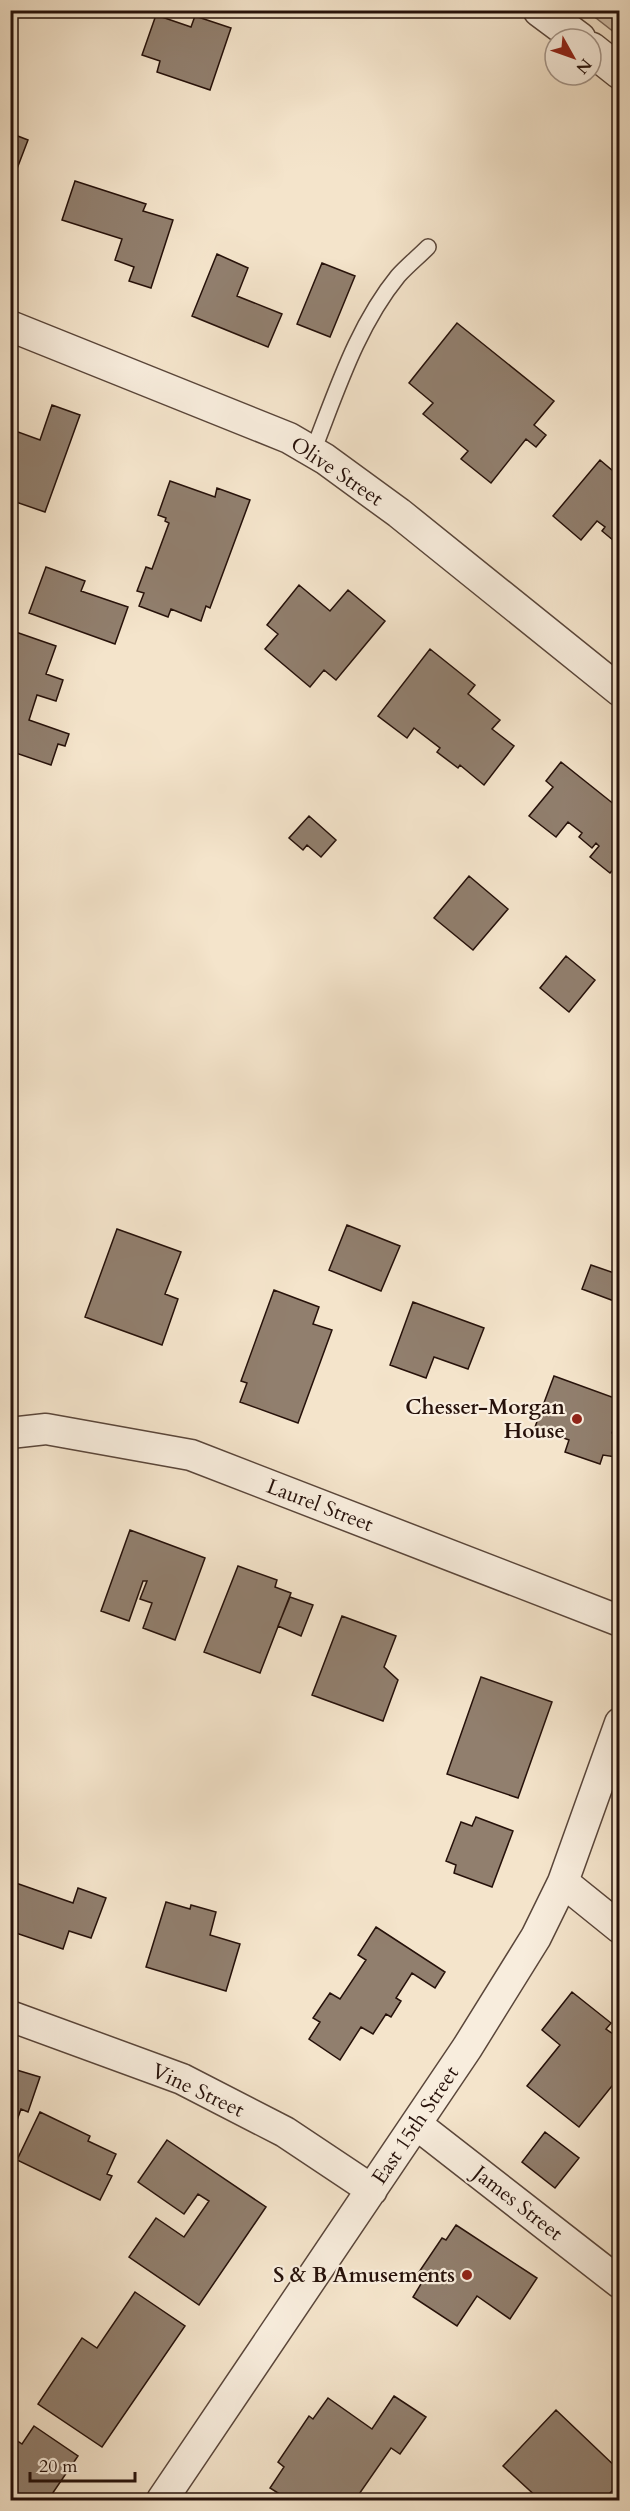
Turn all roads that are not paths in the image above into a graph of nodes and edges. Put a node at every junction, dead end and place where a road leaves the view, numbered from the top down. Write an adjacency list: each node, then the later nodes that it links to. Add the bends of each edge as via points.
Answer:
1 (540, 10): 2 (street)
2 (563, 27)
3 (603, 59): 4 (street)
4 (620, 72)
5 (428, 247): 7 (lane, via 398,277 369,320)
6 (10, 326): 7 (street, Olive Street)
7 (313, 451): 8 (street, Olive Street, via 399,513)
8 (620, 691)
9 (10, 1433): 10 (street, Laurel Street, via 46,1429 191,1455)
10 (620, 1621)
11 (620, 1723): 12 (street, East 15th Street)
12 (563, 1882): 13 (street); 15 (street, East 15th Street, via 536,1938)
13 (620, 1929)
14 (10, 2016): 16 (street, Vine Street, via 182,2079 285,2132)
15 (416, 2124): 16 (street, East 15th Street); 17 (street, James Street)
16 (372, 2190): 18 (street, East 15th Street)
17 (620, 2283)
18 (162, 2500)

